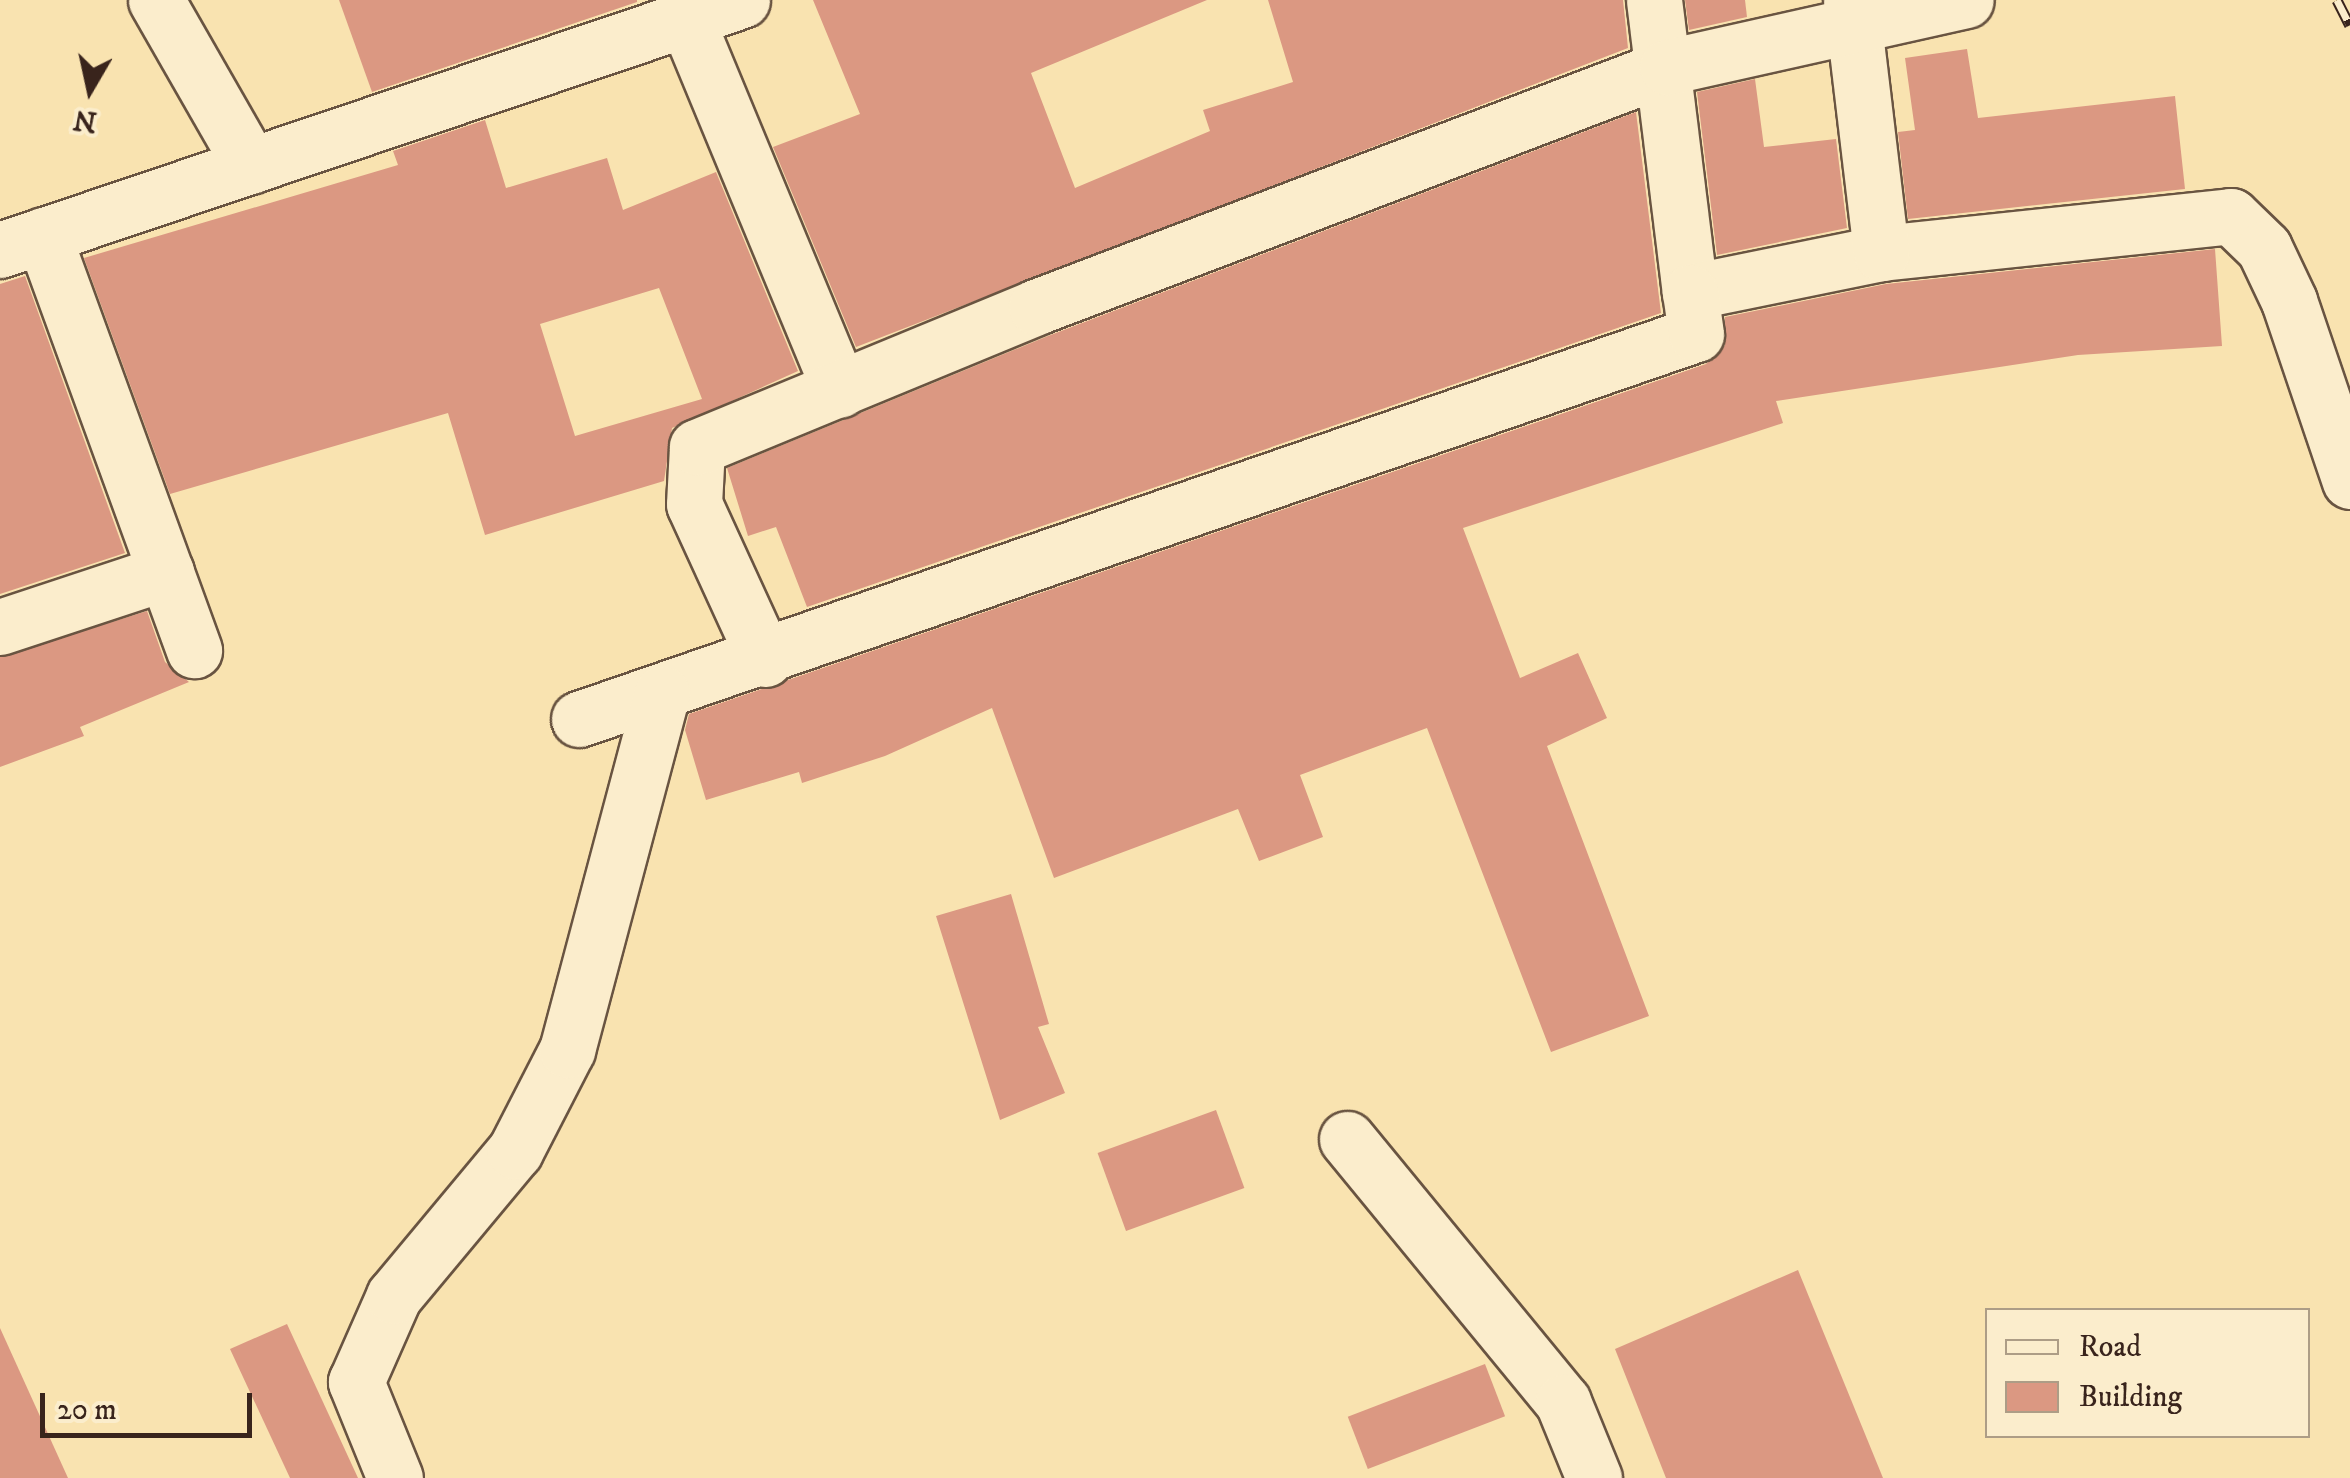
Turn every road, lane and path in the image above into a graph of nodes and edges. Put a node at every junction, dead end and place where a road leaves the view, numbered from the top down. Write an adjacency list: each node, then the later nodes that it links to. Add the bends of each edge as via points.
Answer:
1 (156, 0): 7 (street)
2 (1654, 0): 6 (street)
3 (1966, 0): 5 (street)
4 (721, 6): 7 (street); 11 (street)
5 (1853, 12): 6 (street); 9 (street)
6 (1667, 67): 10 (street); 11 (street, via 1036,307)
7 (252, 166): 8 (street)
8 (22, 242): 13 (street)
9 (1881, 253): 10 (street); 12 (street, via 2231,216 2264,248 2289,301)
10 (1690, 292): 16 (street, via 1696,334 1403,430)
11 (840, 390): 16 (street, via 697,447 694,504)
12 (2350, 482)
13 (166, 572): 14 (street); 15 (street)
14 (0, 627)
15 (194, 650)
16 (765, 660): 17 (street)
17 (662, 693): 18 (street); 20 (street, via 568,1050 515,1151 394,1296 356,1382)
18 (579, 719)
19 (1347, 1139): 21 (street, via 1563,1402)
20 (395, 1478)
21 (1594, 1478)

